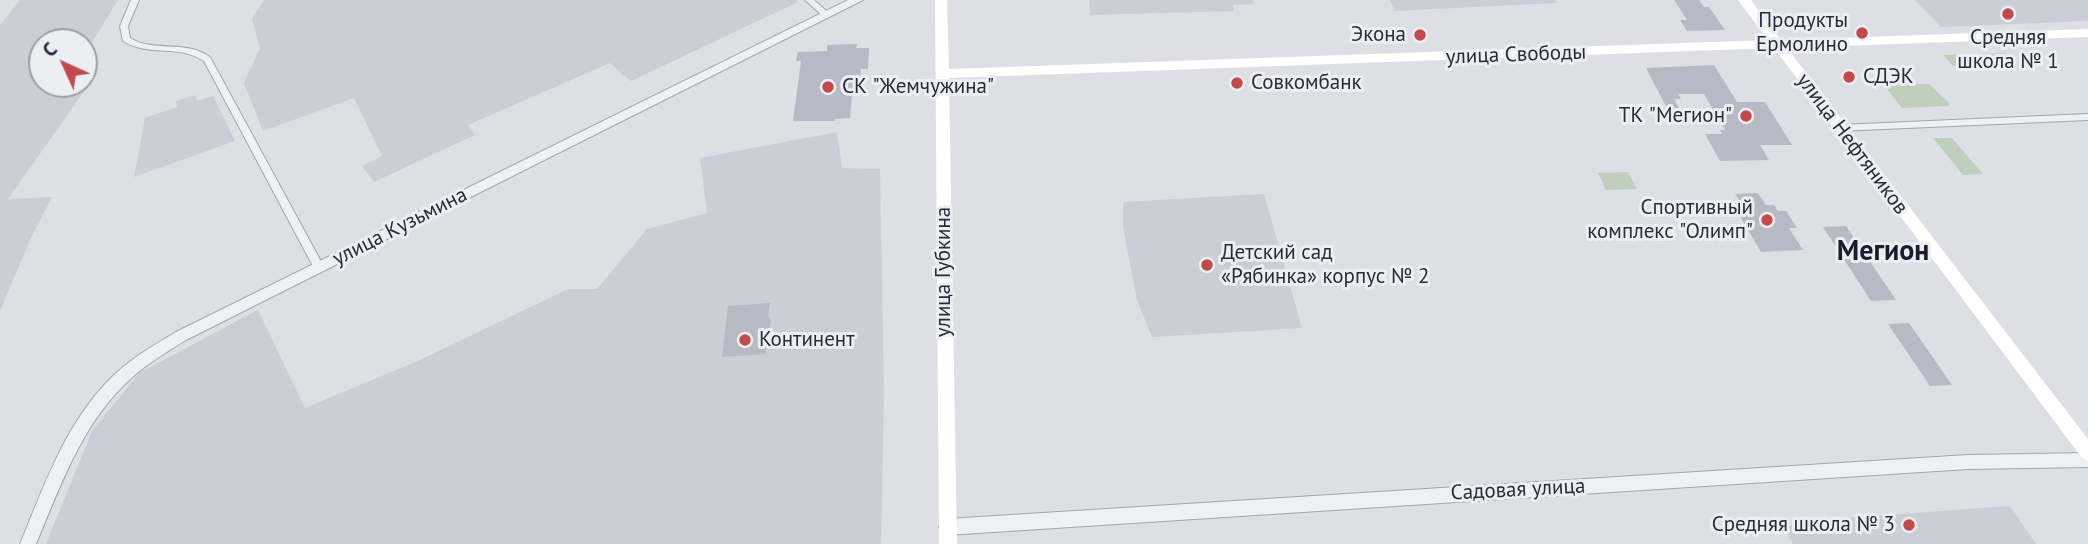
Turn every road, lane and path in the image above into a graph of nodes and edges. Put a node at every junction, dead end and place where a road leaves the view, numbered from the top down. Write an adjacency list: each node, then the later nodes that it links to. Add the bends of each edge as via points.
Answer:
1 (135, 0): 12 (street, via 124,26 126,39 136,46 187,50 206,60)
2 (809, 0): 6 (street)
3 (857, 0): 6 (street, улица Кузьмина)
4 (941, 0): 9 (main road, улица Губкина)
5 (1744, 0): 8 (main road, улица Нефтяников)
6 (827, 15): 12 (street, улица Кузьмина)
7 (2088, 33): 8 (main road, улица Свободы)
8 (1778, 46): 9 (main road, улица Свободы); 11 (main road, улица Нефтяников)
9 (944, 74): 15 (main road, улица Губкина)
10 (2088, 117): 11 (street)
11 (1839, 128): 13 (main road, улица Нефтяников)
12 (320, 267): 16 (street, улица Кузьмина, via 159,348 110,386 72,442)
13 (2088, 453)
14 (2088, 460): 15 (street, Садовая улица, via 1968,462)
15 (947, 527): 17 (main road, улица Губкина)
16 (29, 544)
17 (948, 544)

